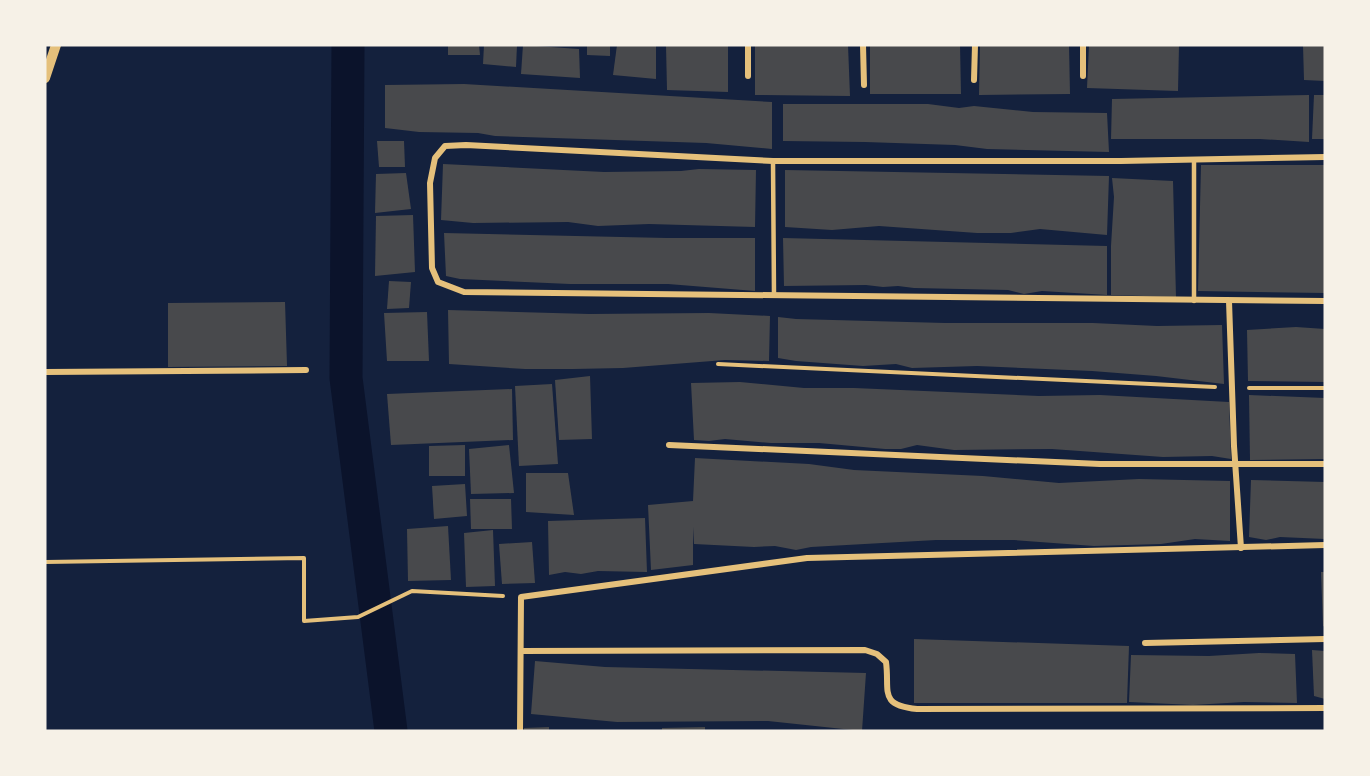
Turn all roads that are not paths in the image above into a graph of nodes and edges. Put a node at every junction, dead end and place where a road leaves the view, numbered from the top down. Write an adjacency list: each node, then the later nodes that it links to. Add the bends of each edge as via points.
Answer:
1 (56, 45): 8 (street)
2 (748, 45): 6 (street)
3 (863, 45): 10 (street)
4 (975, 45): 9 (street)
5 (1083, 45): 7 (street)
6 (748, 76)
7 (1083, 76)
8 (45, 78)
9 (975, 80)
10 (864, 86)
11 (1325, 157): 12 (street)
12 (1194, 160): 13 (street); 15 (lane)
13 (773, 161): 14 (lane); 14 (street, via 445,146 435,158 430,183 432,268 438,282 464,292)
14 (774, 296): 15 (street)
15 (1194, 301): 16 (street)
16 (1229, 301): 17 (street); 21 (street)
17 (1325, 301)
18 (306, 370): 19 (street)
19 (45, 372)
20 (669, 446): 21 (street, via 1100,464)
21 (1235, 464): 22 (street); 24 (street)
22 (1325, 464)
23 (1325, 545): 24 (street)
24 (1241, 548): 27 (street, via 807,558 521,597)
25 (1325, 639): 26 (street)
26 (1145, 643)
27 (522, 651): 28 (street, via 865,650 886,663 887,693 892,701 917,710); 29 (street)
28 (1325, 708)
29 (520, 731)

